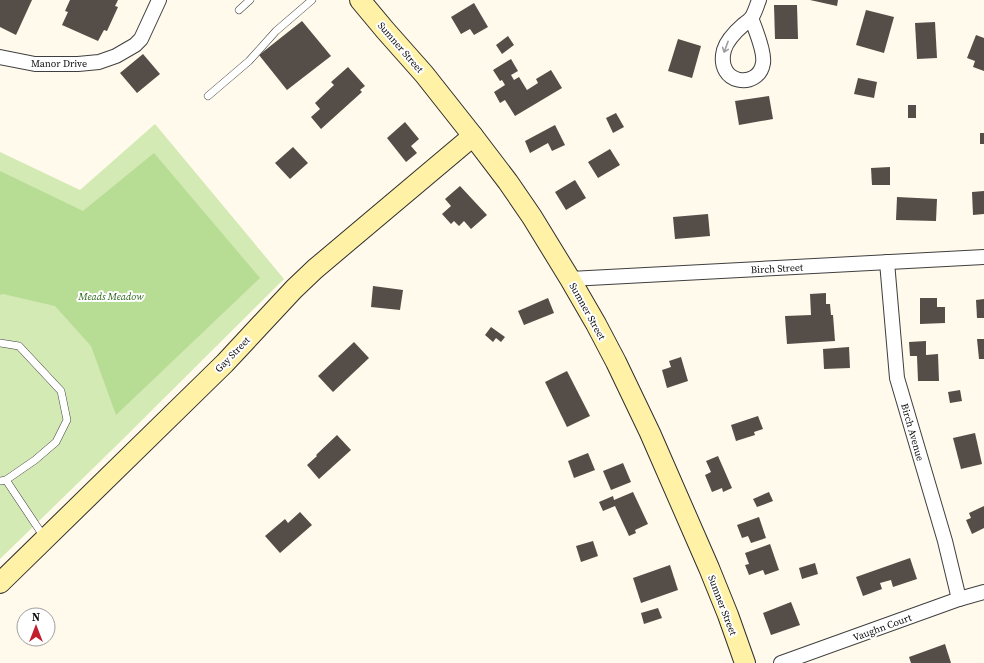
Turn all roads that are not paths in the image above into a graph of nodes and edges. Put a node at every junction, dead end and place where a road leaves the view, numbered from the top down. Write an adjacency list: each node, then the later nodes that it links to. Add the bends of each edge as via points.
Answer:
1 (159, 0): 8 (street, Manor Drive, via 141,39 116,56 99,62 78,64 35,64)
2 (250, 0): 6 (lane)
3 (312, 0): 9 (lane)
4 (360, 0): 10 (main road, Sumner Street)
5 (759, 0): 7 (street)
6 (239, 10)
7 (751, 18)
8 (0, 57)
9 (208, 96)
10 (474, 136): 13 (main road, Sumner Street, via 532,217); 16 (main road, Gay Street, via 294,289 220,368)
11 (984, 258): 12 (street, Birch Street)
12 (887, 262): 13 (street, Birch Street); 19 (street, Birch Avenue, via 897,378 945,541)
13 (570, 279): 20 (main road, Sumner Street, via 616,362 650,433 709,568)
14 (0, 343): 15 (lane, via 19,346 61,391 67,420 56,442 35,460)
15 (3, 481): 16 (lane)
16 (46, 538): 17 (main road, Gay Street)
17 (0, 583)
18 (984, 592): 19 (street, Vaughn Court)
19 (959, 599): 21 (street, Vaughn Court)
20 (745, 663)
21 (781, 663)

